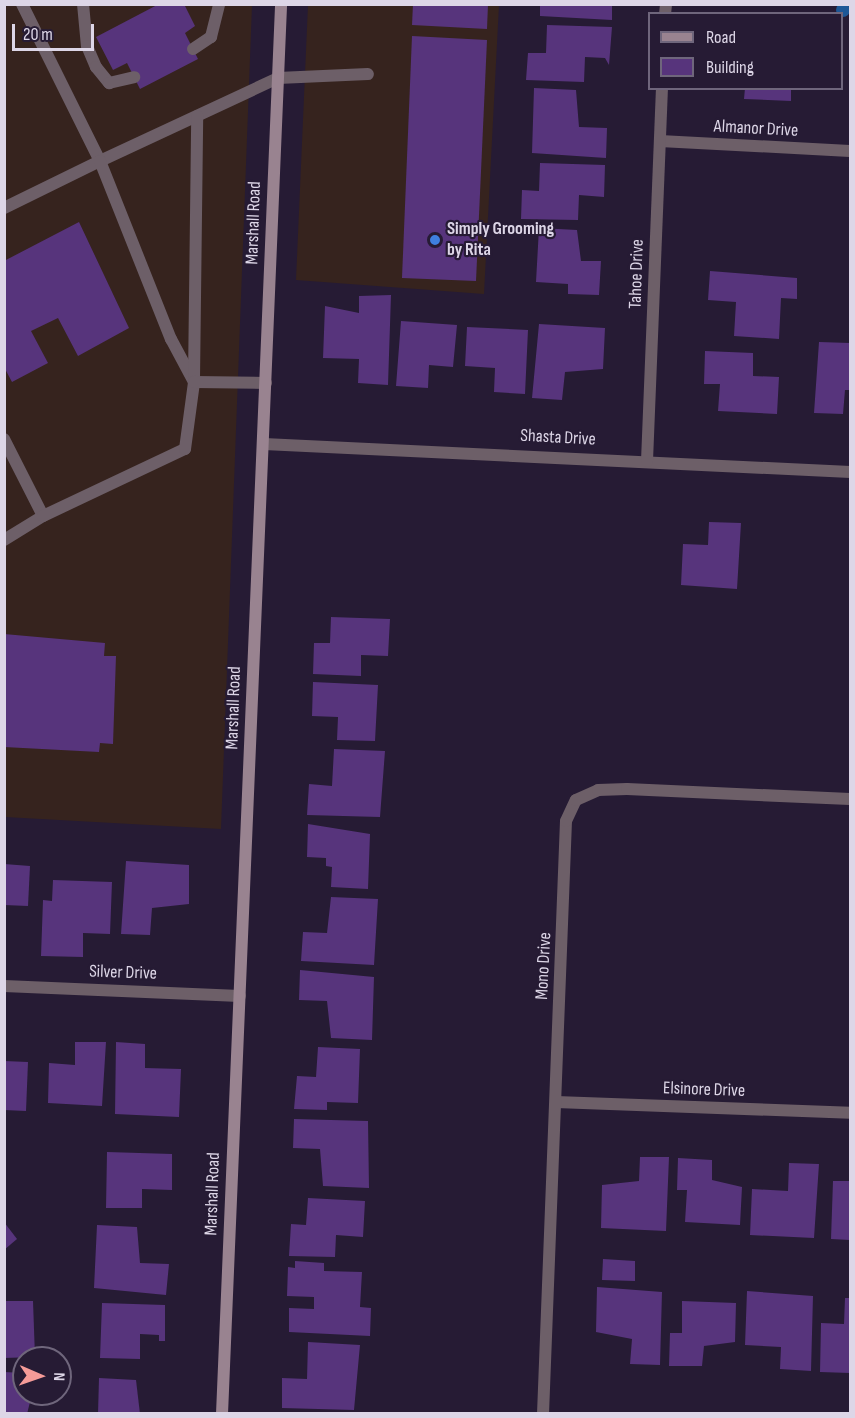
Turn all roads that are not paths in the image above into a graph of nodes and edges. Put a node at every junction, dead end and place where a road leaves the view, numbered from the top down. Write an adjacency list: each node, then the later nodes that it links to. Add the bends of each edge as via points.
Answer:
1 (22, 4): 13 (street)
2 (83, 4): 7 (street, via 87,46 96,67 109,83)
3 (219, 4): 5 (street, via 210,37)
4 (281, 4): 8 (street, Marshall Road)
5 (193, 49)
6 (368, 74): 8 (street)
7 (134, 77)
8 (278, 78): 10 (street); 16 (street, Marshall Road)
9 (663, 90): 11 (street, Tahoe Drive)
10 (197, 116): 13 (street); 15 (street)
11 (660, 141): 12 (street, Almanor Drive); 19 (street, Tahoe Drive)
12 (850, 152)
13 (100, 161): 14 (street); 15 (street, via 171,339)
14 (4, 208)
15 (194, 382): 16 (street); 21 (street, via 185,449)
16 (266, 383): 18 (street, Marshall Road)
17 (4, 439): 21 (street)
18 (264, 444): 19 (street, Shasta Drive); 25 (street, Marshall Road)
19 (647, 461): 20 (street, Shasta Drive)
20 (850, 472)
21 (43, 516): 22 (street)
22 (4, 540)
23 (850, 799): 26 (street, Mono Drive, via 627,789 598,790 576,800 566,821)
24 (4, 986): 25 (street, Silver Drive)
25 (240, 996): 28 (street, Marshall Road)
26 (556, 1102): 27 (street, Elsinore Drive); 29 (street, Mono Drive)
27 (850, 1113)
28 (222, 1413)
29 (543, 1413)

